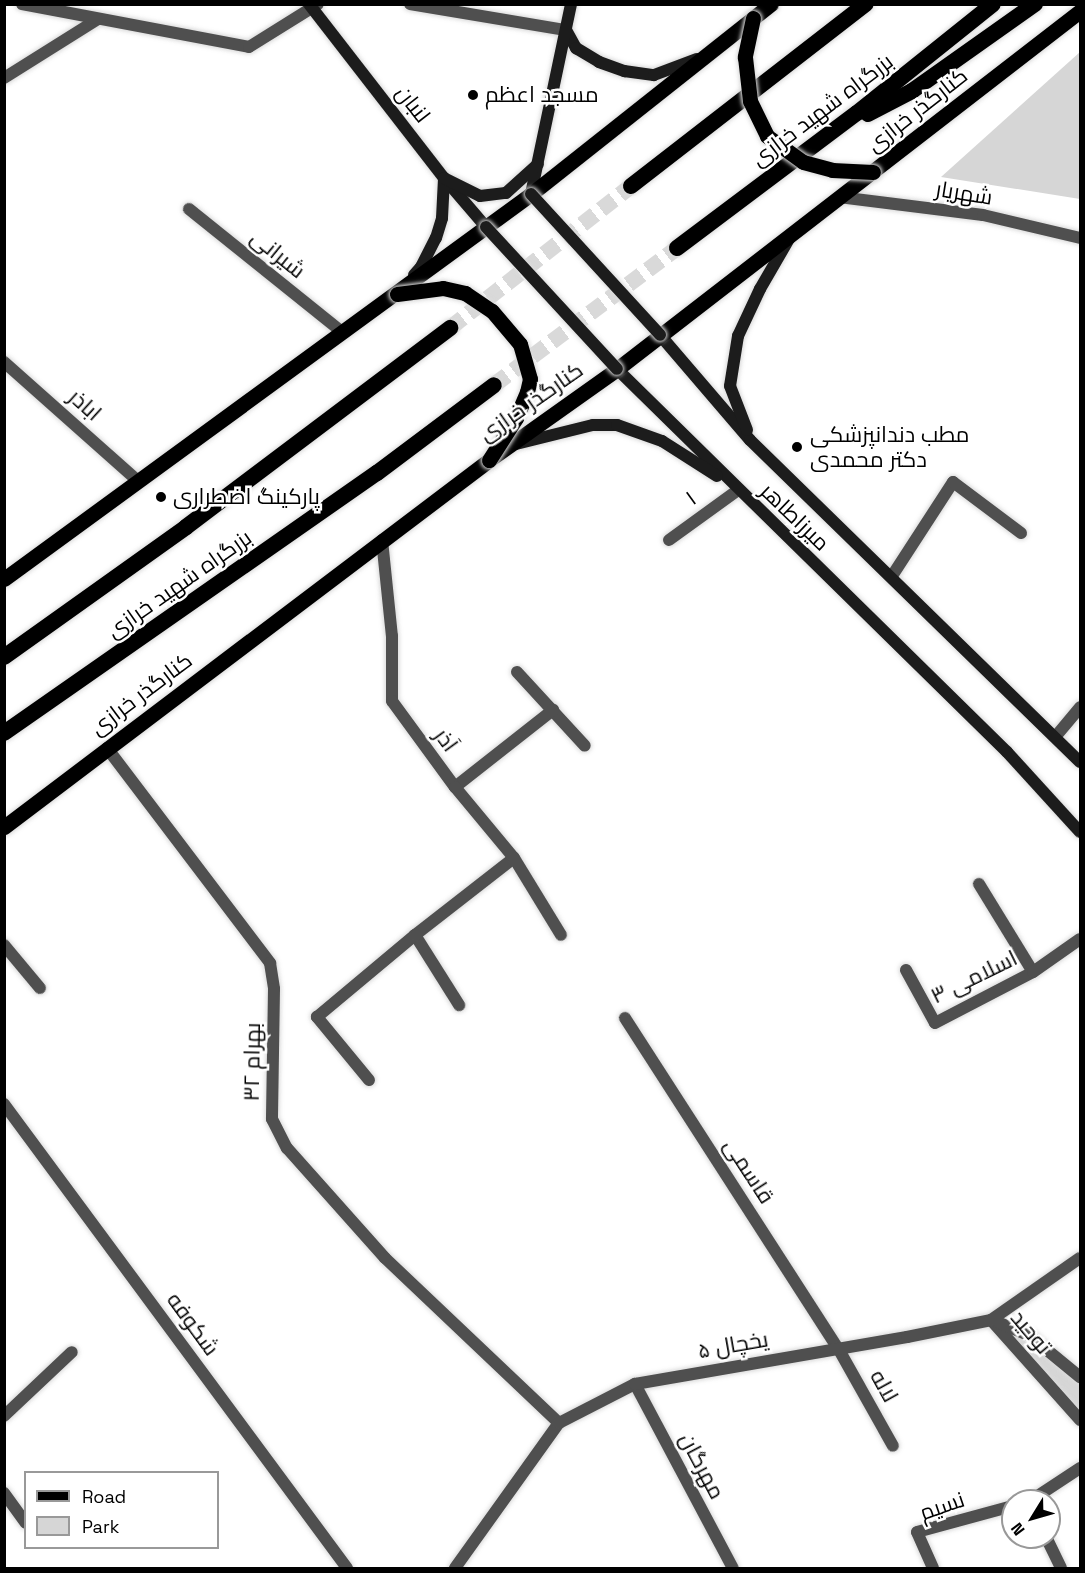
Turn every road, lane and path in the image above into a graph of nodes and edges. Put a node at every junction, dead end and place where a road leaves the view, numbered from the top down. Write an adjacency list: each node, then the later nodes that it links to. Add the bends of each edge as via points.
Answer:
1 (22, 4): 11 (street)
2 (410, 4): 12 (street)
3 (571, 4): 12 (main road)
4 (771, 4): 10 (main road)
5 (866, 4): 19 (highway)
6 (993, 4): 15 (highway, بزرگراه شهید خرازی)
7 (1035, 4): 15 (highway, via 912,91)
8 (313, 6): 11 (street, via 249,47); 18 (main road, لنبان)
9 (1080, 11): 17 (main road, کنارگذر خرازی)
10 (753, 18): 13 (main road); 17 (main road, bridge, via 745,57 750,101 767,136 803,162 832,170)
11 (98, 19): 14 (street)
12 (566, 30): 13 (main road, via 576,48 624,71 654,75); 16 (main road)
13 (701, 58): 20 (main road)
14 (4, 78)
15 (827, 135): 26 (highway, بزرگراه شهید خرازی)
16 (538, 164): 18 (main road, via 506,193 480,196); 20 (main road)
17 (873, 172): 21 (main road, کنارگذر خرازی)
18 (444, 178): 23 (main road, لنبان); 27 (main road, via 442,218 436,238 421,267)
19 (631, 186)
20 (531, 194): 23 (main road); 30 (main road, میرزاطاهر, bridge)
21 (839, 197): 24 (main road, کنارگذر خرازی); 25 (street, شهریار, via 983,215)
22 (189, 209): 29 (street, شیرانی)
23 (486, 227): 27 (main road); 32 (main road, میرزاطاهر, bridge)
24 (791, 234): 30 (main road, کنارگذر خرازی); 34 (main road, via 738,336 730,386)
25 (1080, 238)
26 (677, 248)
27 (396, 294): 29 (main road); 36 (main road, bridge, via 443,288 465,293 492,311 520,344 530,379 527,392 516,418)
28 (450, 328): 44 (highway, بزرگراه شهید خرازی, via 186,527)
29 (341, 331): 37 (main road)
30 (660, 335): 32 (main road, کنارگذر خرازی); 34 (main road, میرزاطاهر)
31 (4, 362): 37 (street, اباذر)
32 (617, 369): 35 (main road, کنارگذر خرازی); 38 (main road, میرزاطاهر)
33 (494, 385): 48 (highway, بزرگراه شهید خرازی, via 377,473)
34 (750, 440): 42 (main road, میرزاطاهر)
35 (509, 446): 36 (main road, کنارگذر خرازی); 38 (main road, via 582,427 617,425 662,441)
36 (489, 459): 40 (main road, کنارگذر خرازی)
37 (137, 480): 43 (main road)
38 (738, 490): 41 (street, ۱); 55 (main road, میرزاطاهر, via 1007,752)
39 (1021, 533): 42 (street, via 953,482)
40 (382, 540): 51 (main road, کنارگذر خرازی); 53 (street, آذر, via 392,636 392,701)
41 (669, 540)
42 (892, 576): 49 (main road, میرزاطاهر)
43 (4, 579)
44 (4, 657)
45 (517, 672): 47 (street)
46 (1080, 707): 49 (street)
47 (553, 710): 50 (street); 53 (street)
48 (4, 733)
49 (1056, 736): 52 (main road, میرزاطاهر)
50 (585, 746)
51 (107, 748): 54 (main road, کنارگذر خرازی); 77 (street, بهرام ۳۲, via 270,963 274,989 272,1119 287,1148 385,1258)
52 (1080, 762)
53 (455, 788): 56 (street, آذر)
54 (4, 827)
55 (1080, 832)
56 (513, 858): 58 (street); 59 (street, آذر)
57 (979, 884): 63 (street)
58 (415, 935): 65 (street); 67 (street, via 317,1017)
59 (561, 935)
60 (1080, 939): 63 (street, اسلامی ۳)
61 (4, 945): 64 (street)
62 (906, 970): 63 (street, اسلامی ۳, via 935,1023)
63 (1033, 972)
64 (40, 988)
65 (459, 1005)
66 (625, 1018): 71 (street, قاسمی)
67 (369, 1080)
68 (4, 1104): 85 (street, شکوفه)
69 (1080, 1258): 70 (street, یخچال ۵)
70 (991, 1320): 71 (street, یخچال ۵); 73 (street, توحید, via 1030,1336); 76 (street, توحید)
71 (838, 1348): 74 (street, یخچال ۵); 78 (street, لاله)
72 (72, 1352): 75 (street)
73 (1080, 1377)
74 (635, 1384): 77 (street, یخچال ۵); 87 (street, مهرگان)
75 (4, 1416)
76 (1080, 1420)
77 (560, 1423): 86 (street, یخچال ۵)
78 (893, 1446)
79 (1080, 1468): 80 (street)
80 (1048, 1489)
81 (4, 1493): 83 (street)
82 (1001, 1509): 88 (street, نسیم, via 917,1532)
83 (24, 1520)
84 (1052, 1549): 89 (street)
85 (347, 1569)
86 (455, 1569)
87 (733, 1569)
88 (933, 1569)
89 (1061, 1569)

